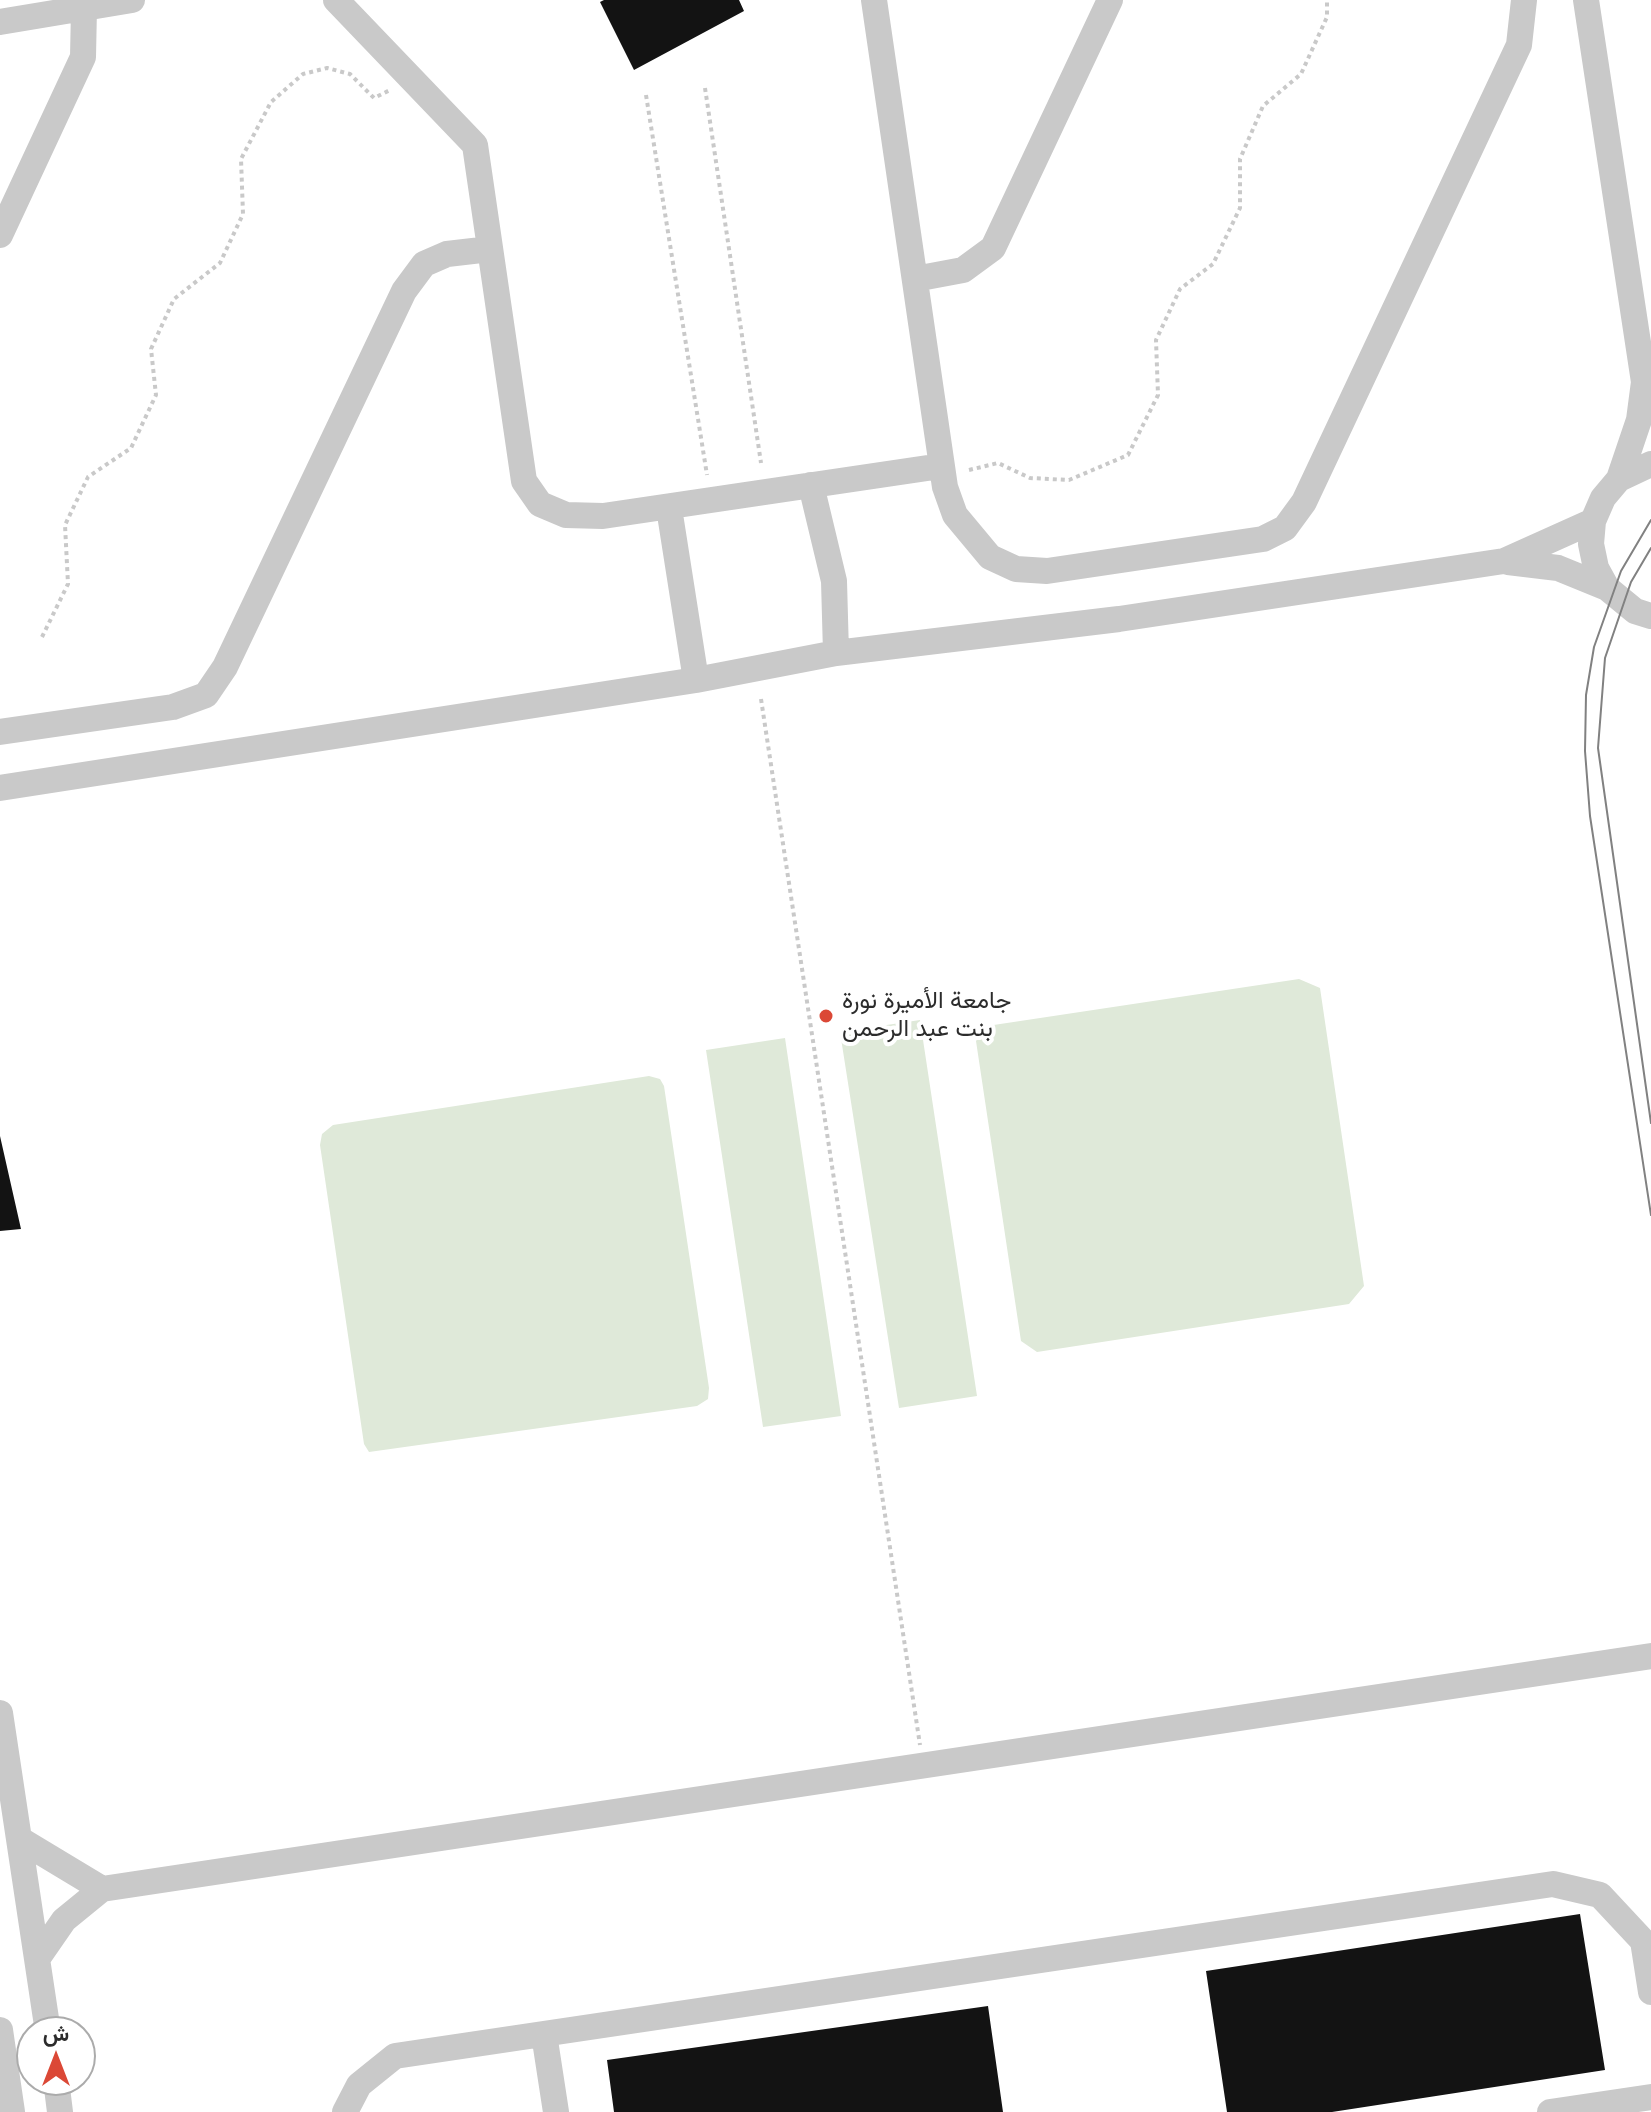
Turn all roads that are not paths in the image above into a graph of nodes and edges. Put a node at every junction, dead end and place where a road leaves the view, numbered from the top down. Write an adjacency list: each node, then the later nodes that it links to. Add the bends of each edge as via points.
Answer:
1 (132, 0): 7 (street)
2 (336, 0): 10 (street, via 475,145)
3 (874, 0): 11 (street)
4 (1110, 0): 11 (street, via 993,248 963,270)
5 (1524, 0): 14 (street, via 1519,45 1304,502 1285,528 1263,539 1047,571 1016,569 990,557 970,538 955,515)
6 (1586, 0): 12 (street)
7 (84, 8): 8 (street); 9 (street, via 83,57)
8 (0, 22)
9 (0, 235)
10 (490, 249): 17 (street, via 524,481 540,504 566,515); 24 (street, via 447,254 424,264 404,291 225,667 206,695 173,707)
11 (915, 279): 14 (street)
12 (1648, 387): 15 (street)
13 (1651, 464): 15 (street)
14 (941, 466): 16 (street)
15 (1619, 479): 18 (street)
16 (811, 485): 17 (street); 22 (street, via 819,581)
17 (669, 508): 23 (street)
18 (1593, 521): 19 (street); 20 (street, via 1596,568)
19 (1504, 561): 20 (street, via 1558,568); 22 (street, via 1119,619)
20 (1607, 588): 21 (street)
21 (1646, 615)
22 (836, 653): 23 (street)
23 (696, 680): 25 (street)
24 (0, 732)
25 (0, 788)
26 (1651, 1656): 29 (street)
27 (0, 1713): 28 (street)
28 (19, 1839): 29 (street); 30 (street)
29 (102, 1889): 30 (street, via 64,1920)
30 (37, 1959): 32 (street)
31 (1651, 1992): 34 (street, via 1643,1941 1600,1895 1553,1884)
32 (46, 2016)
33 (0, 2030): 36 (street)
34 (544, 2034): 37 (street, via 395,2056 359,2085); 38 (street)
35 (1651, 2097): 39 (street)
36 (12, 2112)
37 (345, 2112)
38 (556, 2112)
39 (1550, 2112)

